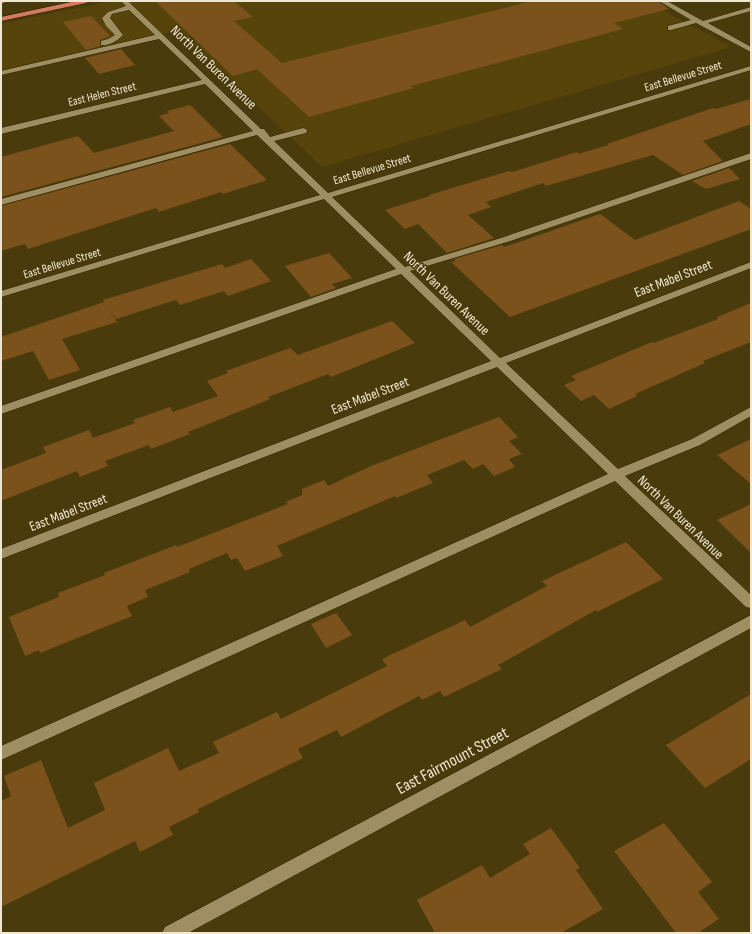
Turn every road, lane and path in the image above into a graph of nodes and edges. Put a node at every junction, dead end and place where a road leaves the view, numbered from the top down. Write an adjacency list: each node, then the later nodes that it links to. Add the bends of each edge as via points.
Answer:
1 (5, 1): 4 (main road)
2 (86, 1): 7 (main road)
3 (662, 1): 8 (street)
4 (1, 2)
5 (128, 4): 10 (street, North Van Buren Avenue); 12 (street, via 110,13 106,18 120,35 111,41)
6 (751, 9): 8 (street)
7 (1, 19)
8 (700, 22): 9 (street); 11 (street)
9 (671, 28)
10 (161, 36): 14 (street); 15 (street, North Van Buren Avenue)
11 (751, 50)
12 (61, 52)
13 (751, 68): 21 (street, East Bellevue Street)
14 (1, 73)
15 (208, 80): 16 (street, East Helen Street); 17 (street, North Van Buren Avenue)
16 (1, 131)
17 (260, 131): 19 (street, North Van Buren Avenue); 22 (street)
18 (303, 131): 19 (street)
19 (270, 140): 21 (street, North Van Buren Avenue)
20 (751, 156): 24 (street, via 512,238)
21 (327, 196): 24 (street, North Van Buren Avenue); 25 (street, East Bellevue Street)
22 (1, 202)
23 (751, 264): 26 (street, East Mabel Street)
24 (404, 270): 26 (street, North Van Buren Avenue); 27 (street)
25 (1, 294)
26 (498, 362): 29 (street, North Van Buren Avenue); 30 (street, East Mabel Street)
27 (1, 410)
28 (751, 411): 29 (street, via 696,442)
29 (616, 475): 31 (street, North Van Buren Avenue); 33 (street)
30 (1, 554)
31 (751, 603)
32 (751, 621): 34 (street, East Fairmount Street)
33 (1, 753)
34 (172, 933)

